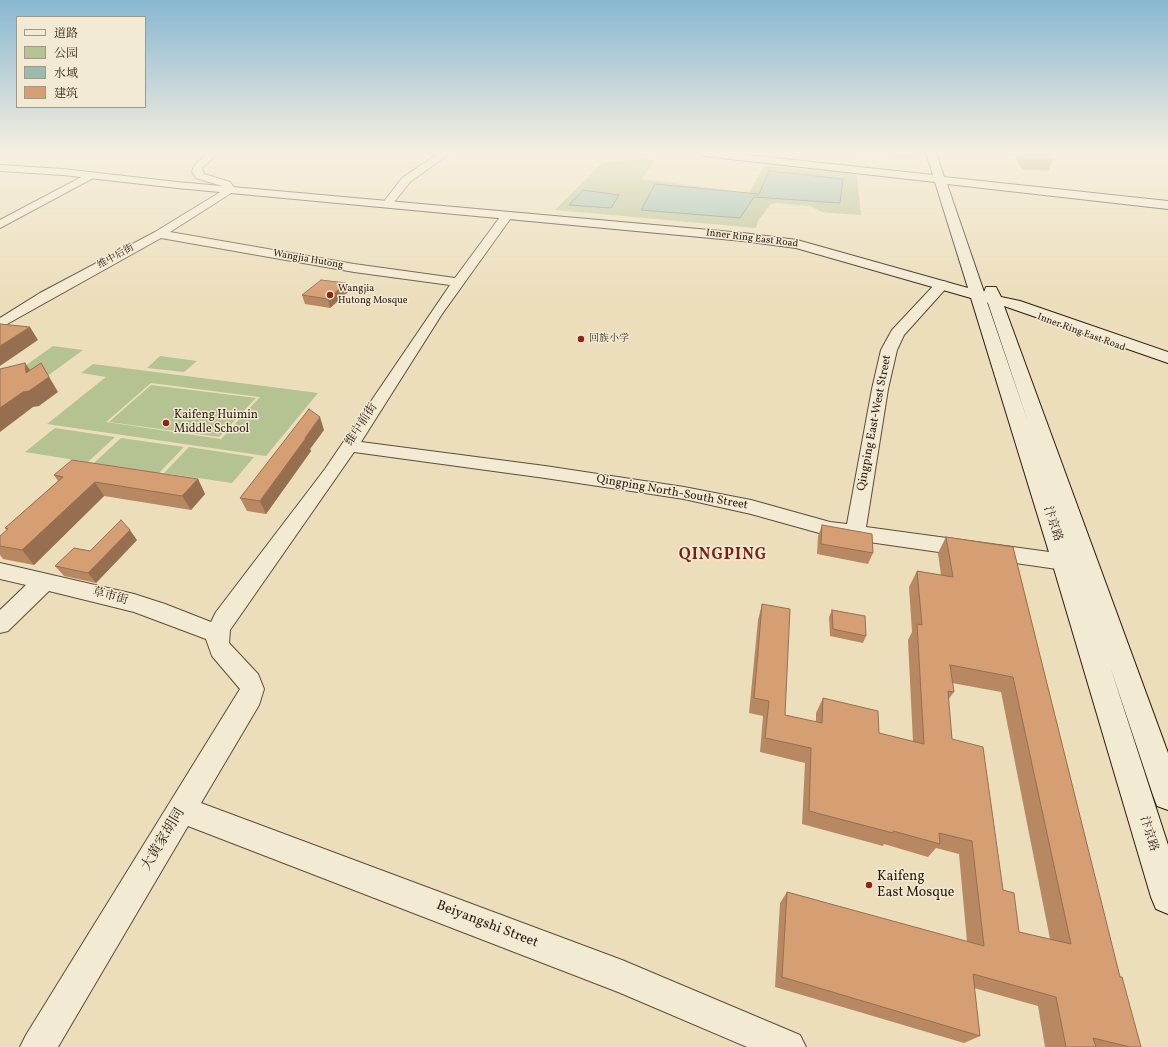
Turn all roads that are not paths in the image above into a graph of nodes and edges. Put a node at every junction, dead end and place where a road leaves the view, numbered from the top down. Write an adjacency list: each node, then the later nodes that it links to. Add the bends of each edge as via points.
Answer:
1 (42, 202): 9 (street)
2 (209, 202): 10 (street, 维中后街)
3 (363, 202): 6 (street, Inner Ring East Road)
4 (953, 202): 13 (street, 汴京路)
5 (1140, 202): 7 (street)
6 (387, 204): 8 (street, Inner Ring East Road)
7 (1168, 205)
8 (507, 215): 11 (street, 维中前街); 12 (street, Inner Ring East Road, via 797,244)
9 (0, 225)
10 (159, 234): 11 (street, Wangjia Hutong, via 354,268); 14 (street, 维中后街, via 45,296)
11 (458, 282): 17 (street, 维中前街)
12 (942, 285): 13 (street, Inner Ring East Road); 18 (street, Qingping East-West Street, via 897,333 889,350)
13 (986, 298): 15 (street, Inner Ring East Road, via 1015,304); 16 (street, Inner Ring East Road); 19 (street, 汴京路); 24 (street, 汴京路)
14 (0, 324)
15 (1168, 358)
16 (1168, 364)
17 (349, 446): 18 (street, Qingping North-South Street, via 684,493); 23 (street, 维中前街, via 224,618)
18 (855, 533): 19 (street, Qingping North-South Street)
19 (1064, 562): 26 (street, 汴京路)
20 (0, 571): 21 (street, 草市街)
21 (45, 581): 22 (street); 23 (street, 草市街, via 157,610)
22 (0, 624)
23 (217, 634): 25 (street, 大黄家胡同, via 220,649 249,682 252,689 250,698)
24 (1168, 795)
25 (183, 810): 27 (street, 大黄家胡同); 28 (street, Beiyangshi Street, via 622,977)
26 (1168, 897)
27 (38, 1047)
28 (788, 1047)

